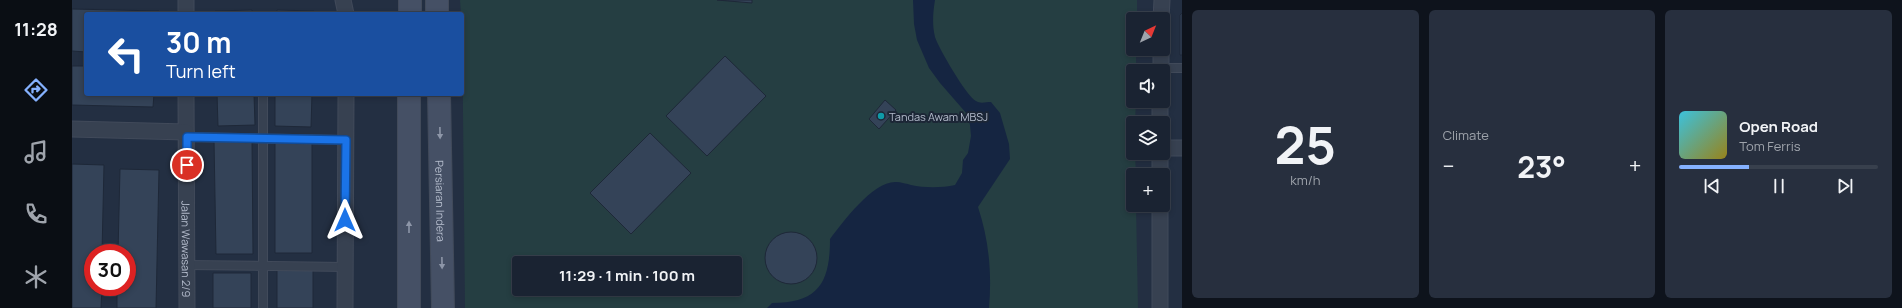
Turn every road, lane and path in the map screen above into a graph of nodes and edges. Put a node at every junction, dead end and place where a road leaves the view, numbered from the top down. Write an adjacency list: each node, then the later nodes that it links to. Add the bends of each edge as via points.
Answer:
1 (186, 0): 6 (street)
2 (343, 0): 7 (street)
3 (410, 0): 8 (main road)
4 (437, 0): 9 (main road)
5 (1162, 0): 10 (street)
6 (186, 12)
7 (346, 12)
8 (410, 12)
9 (437, 12)
10 (1162, 12)
11 (1182, 68): 12 (lane)
12 (1170, 69)
13 (186, 96): 19 (street, Jalan Wawasan 2/9)
14 (264, 96): 20 (lane)
15 (346, 96): 21 (street)
16 (410, 96): 31 (main road, one-way to 16)
17 (439, 96): 32 (main road, Persiaran Indera, one-way to 32)
18 (72, 129): 19 (street)
19 (187, 135): 20 (lane); 25 (street, Jalan Wawasan 2/9)
20 (264, 138): 21 (lane); 26 (lane)
21 (346, 140): 27 (street)
22 (1170, 148): 23 (street)
23 (1182, 148)
24 (1160, 212): 33 (street)
25 (186, 265): 26 (lane); 28 (street, Jalan Wawasan 2/9)
26 (263, 266): 27 (lane); 29 (lane)
27 (345, 267): 30 (street)
28 (187, 308)
29 (263, 308)
30 (345, 308)
31 (409, 308)
32 (443, 308)
33 (1160, 308)

